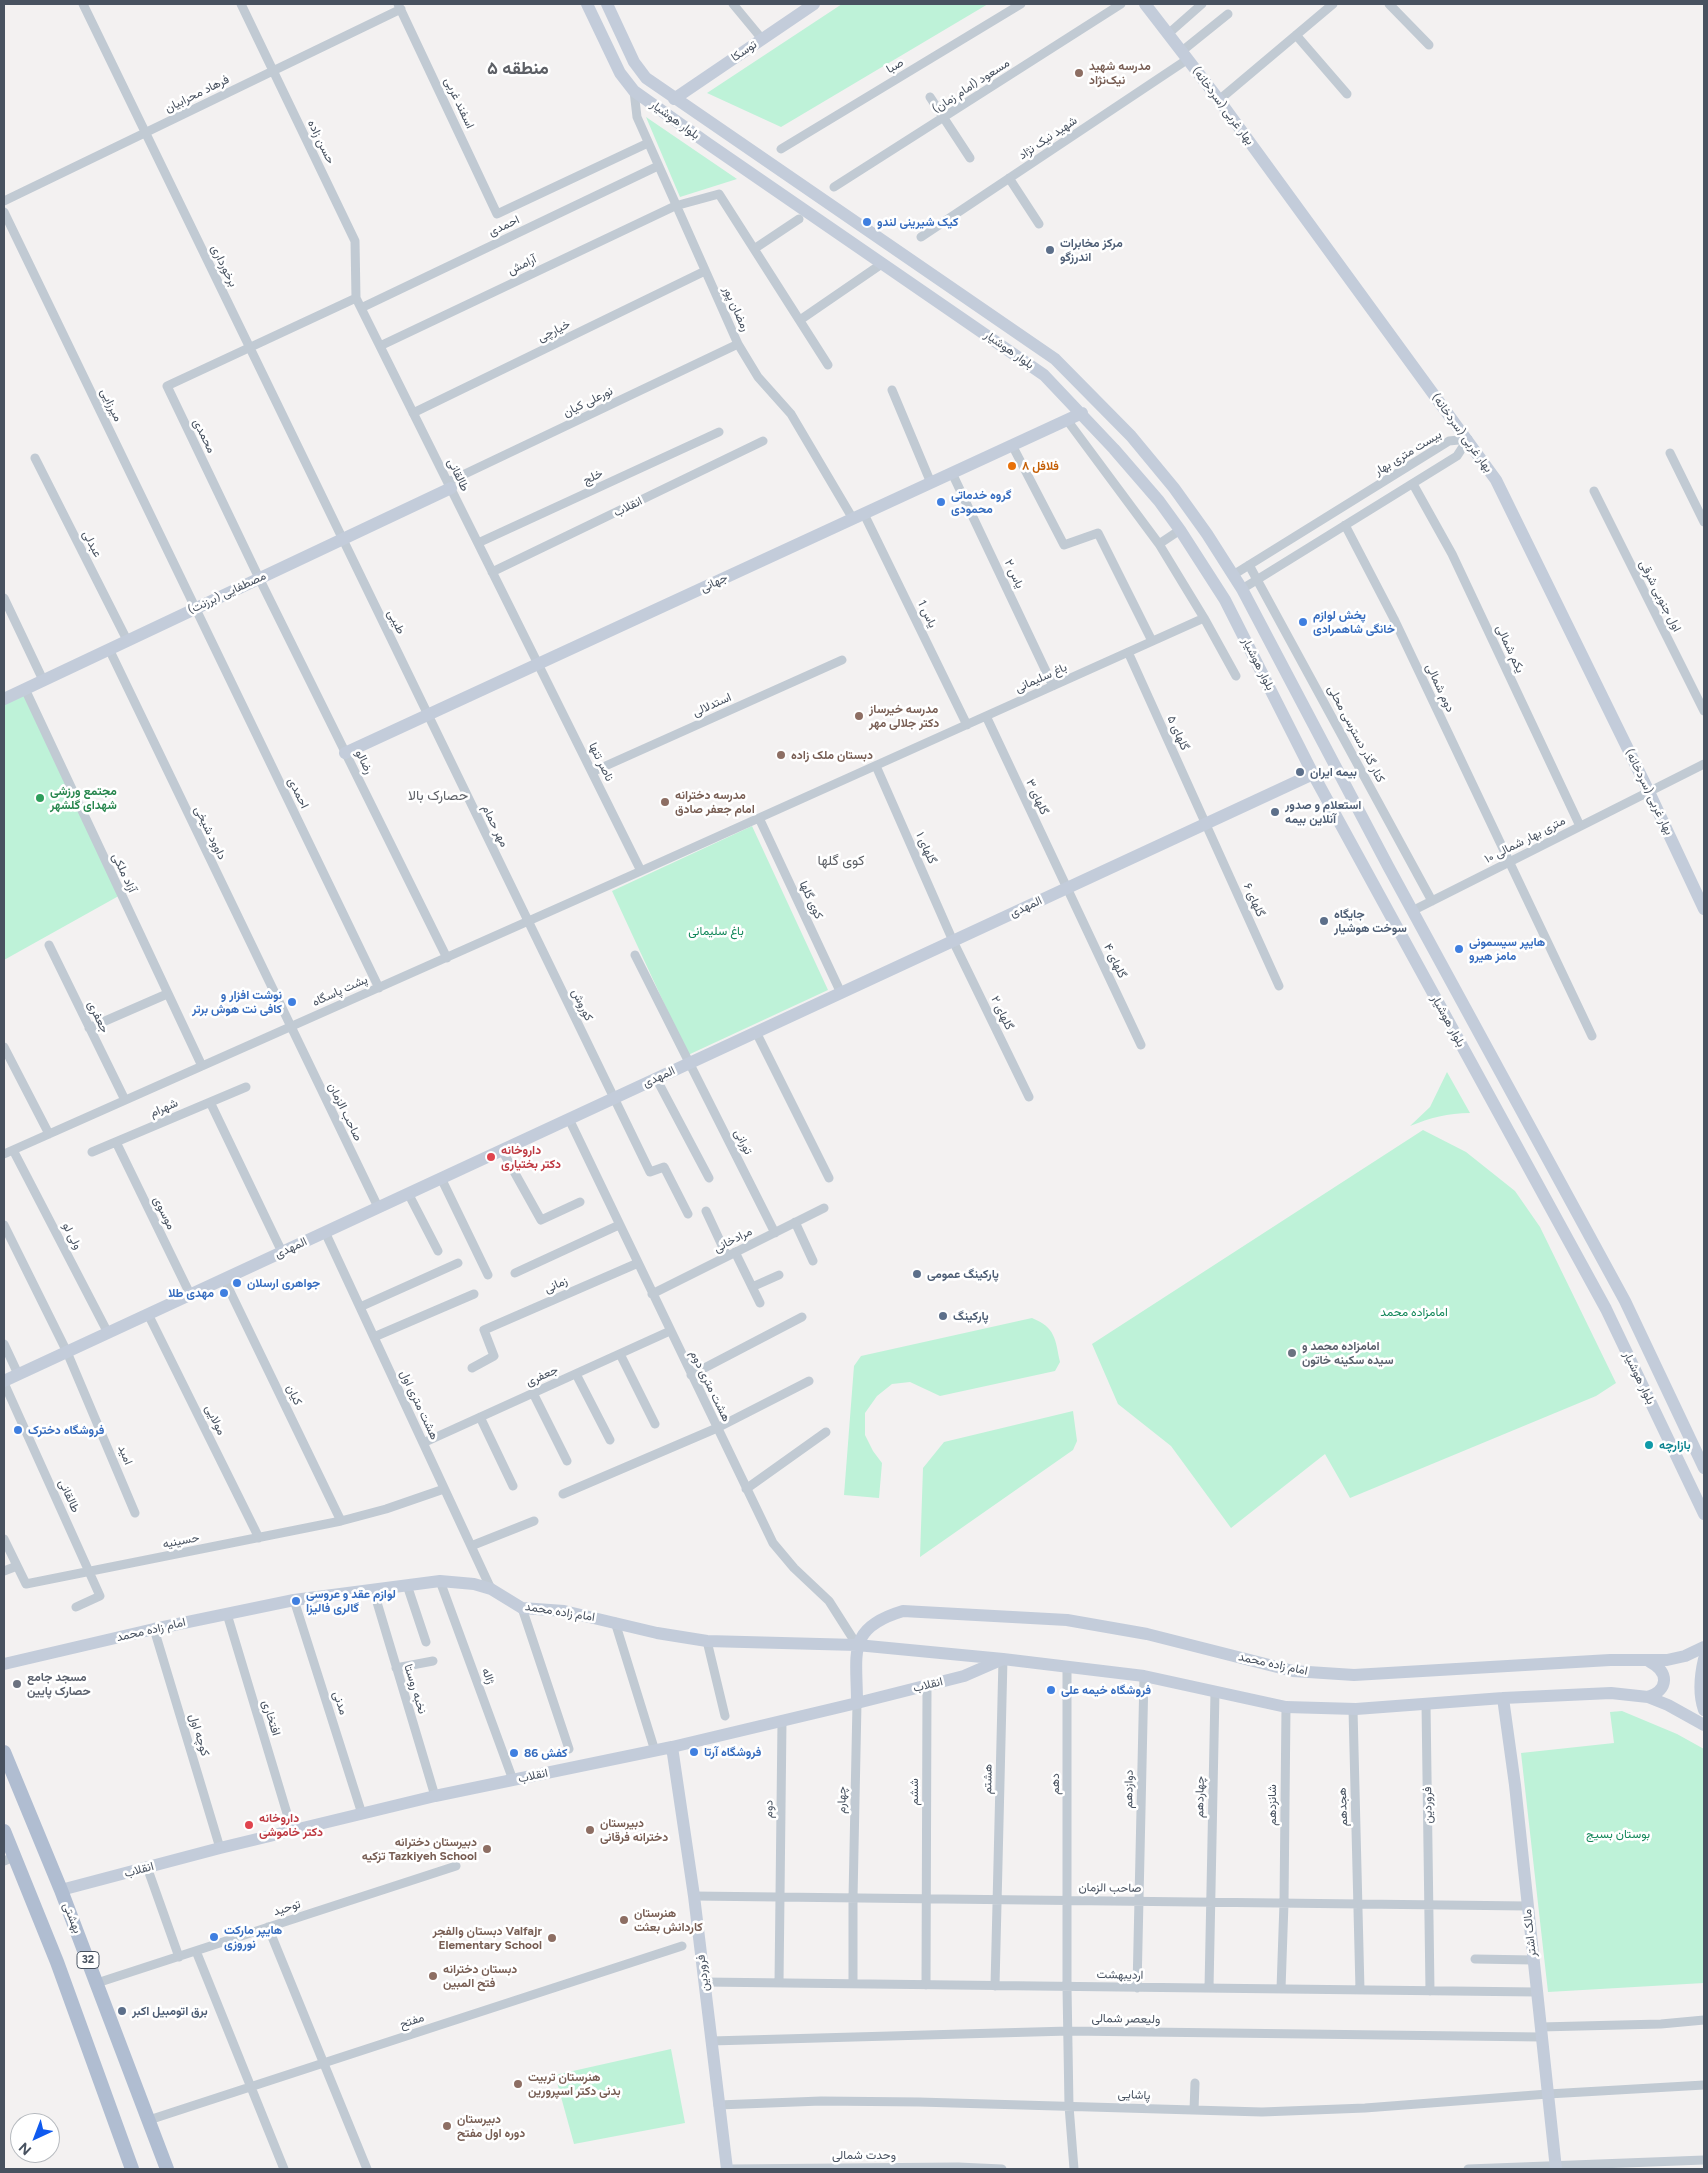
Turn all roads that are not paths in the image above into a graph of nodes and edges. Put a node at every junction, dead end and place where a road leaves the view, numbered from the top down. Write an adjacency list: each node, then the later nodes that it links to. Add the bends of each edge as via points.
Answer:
1 (83, 4): 27 (street, برخورداری)
2 (241, 4): 20 (street, حسن زاده)
3 (587, 4): 21 (street, بلوار هوشیار, via 620,73)
4 (607, 4): 24 (street, بلوار هوشیار, via 634,62 646,78)
5 (733, 4): 17 (street)
6 (814, 4): 17 (street, توسکا)
7 (1021, 4): 29 (street, صبا)
8 (1121, 4): 26 (street, مسعود (امام زمان))
9 (1145, 4): 15 (street, بهار غربی (سردخانه))
10 (1202, 4): 15 (street)
11 (1333, 4): 16 (street)
12 (1389, 4): 18 (street)
13 (399, 6): 20 (street, فرهاد محرابیان); 28 (street, اسفند غربی, via 497,214)
14 (1228, 14): 19 (street, شهید نیک نژاد)
15 (1168, 34): 19 (street, بهار غربی (سردخانه))
16 (1296, 35): 22 (street); 25 (street)
17 (762, 39): 24 (street, توسکا)
18 (1429, 45)
19 (1185, 55): 25 (street, بهار غربی (سردخانه)); 32 (street, شهید نیک نژاد)
20 (273, 71): 27 (street, فرهاد محرابیان); 46 (street, حسن زاده, via 355,241)
21 (634, 91): 28 (street, رمضان پور, via 636,117); 42 (street, بلوار هوشیار)
22 (1347, 94)
23 (930, 96): 26 (street)
24 (674, 99): 41 (street, بلوار هوشیار)
25 (1219, 100): 58 (street, بهار غربی (سردخانه))
26 (945, 118): 30 (street); 33 (street, مسعود (امام زمان))
27 (145, 132): 34 (street, فرهاد محرابیان); 51 (street, برخورداری)
28 (648, 143): 31 (street, رمضان پور)
29 (782, 149)
30 (970, 158)
31 (658, 166): 35 (street, رمضان پور); 47 (street, احمدی)
32 (1009, 178): 38 (street); 39 (street, شهید نیک نژاد)
33 (834, 187)
34 (4, 201)
35 (675, 206): 40 (street, via 719,194); 43 (street, رمضان پور); 50 (street, آرامش)
36 (4, 212): 82 (street, میرزایی)
37 (799, 219): 40 (street)
38 (1039, 224)
39 (921, 237)
40 (754, 249): 48 (street)
41 (902, 254): 42 (street, via 902,264); 44 (street, بلوار هوشیار)
42 (887, 266): 45 (street, بلوار هوشیار); 48 (street)
43 (706, 271): 49 (street, رمضان پور); 54 (street, خیارچی)
44 (934, 277): 45 (street, via 926,281); 77 (street, بلوار هوشیار, via 1055,359 1101,404 1174,488)
45 (923, 291): 55 (street, بلوار هوشیار, via 1044,375)
46 (356, 298): 47 (street, طالقانی); 51 (street)
47 (361, 308): 50 (street, طالقانی)
48 (800, 320): 52 (street)
49 (738, 344): 66 (street, نورعلی کیان); 68 (street, رمضان پور, via 758,377 791,414)
50 (380, 346): 54 (street, طالقانی)
51 (249, 347): 72 (street, برخورداری); 78 (street, محمدی, via 167,386)
52 (828, 365)
53 (892, 390): 64 (street)
54 (413, 413): 66 (street, طالقانی)
55 (1082, 413): 56 (street, جهانی); 71 (street, بلوار هوشیار, via 1159,501)
56 (1067, 420): 60 (street, جهانی); 74 (street)
57 (719, 432): 73 (street, خلج)
58 (1468, 440): 65 (street, via 1457,456); 75 (street, بیست متری بهار, via 1449,441); 104 (street, بهار غربی (سردخانه), via 1496,480)
59 (763, 441): 76 (street, انقلاب)
60 (1012, 445): 63 (street, جهانی); 85 (street, via 1064,545 1098,533)
61 (1670, 454): 69 (street)
62 (35, 458): 84 (street, عبدلی)
63 (952, 473): 64 (street, جهانی); 92 (street, یاس ۲)
64 (931, 483): 68 (street, جهانی)
65 (1413, 484): 70 (street); 107 (street, یکم شمالی, via 1452,554)
66 (450, 485): 72 (street, مصطفایی (برزنت)); 73 (street, طالقانی)
67 (1594, 491): 95 (street, اول جنوبی شرقی)
68 (859, 516): 89 (street, جهانی); 98 (street, یاس 1)
69 (1704, 522)
70 (1345, 526): 79 (street); 108 (street, دوم شمالی, via 1394,619)
71 (1180, 530): 74 (street); 103 (street, بلوار هوشیار, via 1225,600)
72 (342, 539): 78 (street, مصطفایی (برزنت)); 96 (street, طیبی)
73 (478, 543): 76 (street, طالقانی)
74 (1159, 544): 83 (street)
75 (1249, 565): 77 (street, بیست متری بهار); 79 (street, کنار گذر دسترسی محلی)
76 (492, 572): 89 (street, طالقانی)
77 (1233, 575): 80 (street, بلوار هوشیار)
78 (259, 578): 82 (street, مصطفایی (برزنت)); 99 (street, رضالو)
79 (1258, 579): 80 (street); 111 (street, کنار گذر دسترسی محلی)
80 (1242, 588): 113 (street, بلوار هوشیار)
81 (4, 598): 91 (street)
82 (195, 608): 84 (street, مصطفایی (برزنت)); 120 (street, احمدی)
83 (1204, 618): 85 (street, باغ سلیمانی); 90 (street)
84 (127, 640): 86 (street, مصطفایی (برزنت))
85 (1152, 642): 87 (street, باغ سلیمانی)
86 (109, 649): 91 (street, مصطفایی (برزنت)); 123 (street, داوود شیخی)
87 (1128, 652): 92 (street, باغ سلیمانی); 106 (street, گلهای ۵)
88 (842, 660): 102 (street, استدلالی)
89 (538, 664): 96 (street, جهانی); 102 (street, ناصر تنها)
90 (1236, 676)
91 (43, 680): 93 (street, مصطفایی (برزنت))
92 (1053, 686): 97 (street, باغ سلیمانی)
93 (25, 689): 94 (street, مصطفایی (برزنت)); 122 (street, آزاد ملکی)
94 (4, 699)
95 (1704, 711)
96 (427, 715): 99 (street, جهانی); 114 (street, مهر حمام)
97 (986, 716): 98 (street, باغ سلیمانی); 110 (street, گلهای ۳)
98 (967, 725): 101 (street, باغ سلیمانی)
99 (345, 753): 118 (street, رضالو)
100 (1704, 764): 104 (street, ۱۰ متری بهار شمالی)
101 (876, 766): 105 (street, باغ سلیمانی); 115 (street, گلهای ۱)
102 (592, 772): 109 (street, ناصر تنها)
103 (1313, 774): 106 (street, المهدی); 202 (street, بلوار هوشیار, via 1606,1309)
104 (1649, 792): 107 (street, ۱۰ متری بهار شمالی); 112 (street, بهار غربی (سردخانه))
105 (759, 818): 109 (street, باغ سلیمانی); 121 (street, کوی گلها)
106 (1206, 824): 110 (street, المهدی); 119 (street, گلهای ۶)
107 (1580, 826): 108 (street, ۱۰ متری بهار شمالی)
108 (1508, 862): 111 (street, ۱۰ متری بهار شمالی); 126 (street, دوم شمالی)
109 (641, 871): 114 (street, پشت پاسگاه)
110 (1066, 889): 115 (street, المهدی); 127 (street, گلهای ۴)
111 (1432, 901): 113 (street, ۱۰ متری بهار شمالی)
112 (1704, 909)
113 (1412, 911): 196 (street, بلوار هوشیار, via 1625,1301)
114 (528, 922): 118 (street, پشت پاسگاه); 134 (street, کوروش)
115 (953, 941): 121 (street, المهدی); 133 (street, گلهای ۲)
116 (49, 945): 124 (street, جعفری)
117 (635, 956): 129 (street, تورانی)
118 (447, 958): 120 (street, پشت پاسگاه)
119 (1279, 986)
120 (379, 988): 123 (street, پشت پاسگاه)
121 (841, 993): 125 (street, المهدی)
122 (167, 994): 124 (street); 130 (street, آزاد ملکی)
123 (290, 1027): 130 (street, پشت پاسگاه); 149 (street, صاحب الزمان)
124 (89, 1028): 135 (street, جعفری)
125 (756, 1032): 129 (street, المهدی); 146 (street)
126 (1592, 1036)
127 (1141, 1045)
128 (4, 1047): 138 (street)
129 (688, 1064): 131 (street, المهدی); 157 (street, تورانی)
130 (202, 1066): 135 (street, پشت پاسگاه)
131 (656, 1078): 134 (street, المهدی); 145 (street)
132 (246, 1087): 136 (street, شهرام)
133 (1029, 1097)
134 (614, 1098): 137 (street, المهدی); 152 (street, کوروش, via 650,1172 664,1167)
135 (124, 1100): 138 (street, پشت پاسگاه)
136 (210, 1102): 139 (street, شهرام); 159 (street)
137 (569, 1119): 141 (street, المهدی); 155 (street, هشت متری دوم)
138 (49, 1134): 140 (street, پشت پاسگاه)
139 (116, 1142): 142 (street, شهرام); 169 (street, موسوی)
140 (14, 1150): 143 (street, پشت پاسگاه); 177 (street, ولی لو)
141 (502, 1150): 144 (street, المهدی); 148 (street, via 541,1220)
142 (92, 1152)
143 (4, 1154)
144 (441, 1178): 147 (street, المهدی); 165 (street)
145 (709, 1178)
146 (829, 1178)
147 (408, 1193): 149 (street, المهدی); 158 (street)
148 (580, 1202)
149 (378, 1207): 156 (street, المهدی)
150 (824, 1208): 153 (street, مرادخانی)
151 (706, 1211): 160 (street)
152 (688, 1214)
153 (795, 1222): 157 (street, مرادخانی); 161 (street)
154 (4, 1224): 180 (street, امید)
155 (620, 1225): 163 (street, هشت متری دوم); 164 (street)
156 (325, 1232): 159 (street, المهدی); 173 (street, هشت متری اول)
157 (775, 1233): 160 (street, مرادخانی)
158 (438, 1251)
159 (282, 1252): 167 (street, المهدی)
160 (731, 1254): 168 (street); 171 (street, مرادخانی)
161 (813, 1261)
162 (458, 1263): 173 (street)
163 (638, 1263): 171 (street, هشت متری دوم); 182 (street, زمانی, via 484,1330 494,1356)
164 (515, 1274)
165 (488, 1275)
166 (779, 1275): 168 (street)
167 (224, 1279): 169 (street, المهدی); 204 (street, کیان)
168 (752, 1287): 172 (street)
169 (190, 1294): 174 (street, المهدی)
170 (474, 1294): 178 (street)
171 (652, 1294): 176 (street, هشت متری دوم)
172 (760, 1303)
173 (360, 1307): 178 (street, هشت متری اول)
174 (148, 1314): 177 (street, المهدی); 205 (street, مولایی)
175 (802, 1317): 185 (street)
176 (670, 1332): 181 (street, جعفری); 185 (street, هشت متری دوم)
177 (108, 1333): 180 (street, المهدی)
178 (374, 1337): 194 (street, هشت متری اول)
179 (4, 1344): 183 (street)
180 (67, 1352): 183 (street, المهدی); 201 (street, امید)
181 (620, 1354): 184 (street, جعفری); 190 (street)
182 (472, 1368)
183 (18, 1374): 187 (street, المهدی)
184 (576, 1374): 188 (street, جعفری); 193 (street)
185 (691, 1375): 191 (street, هشت متری دوم)
186 (809, 1381): 191 (street)
187 (4, 1382): 210 (street, طالقانی)
188 (533, 1393): 189 (street, جعفری); 195 (street)
189 (480, 1417): 194 (street, جعفری); 197 (street)
190 (655, 1424)
191 (717, 1428): 199 (street, هشت متری دوم); 200 (street)
192 (826, 1432): 199 (street)
193 (610, 1440)
194 (423, 1443): 198 (street, هشت متری اول)
195 (567, 1461)
196 (1704, 1468)
197 (513, 1486)
198 (444, 1489): 204 (street, حسینیه); 207 (street, هشت متری اول)
199 (746, 1489): 223 (street, هشت متری دوم, via 773,1543 794,1568 830,1601)
200 (563, 1494)
201 (135, 1513)
202 (1704, 1514)
203 (534, 1521): 207 (street)
204 (342, 1522): 205 (street, حسینیه)
205 (259, 1538): 210 (street, حسینیه)
206 (4, 1539): 208 (street)
207 (471, 1546): 214 (street, هشت متری اول)
208 (17, 1566): 209 (street); 210 (street, حسینیه, via 26,1584)
209 (4, 1571)
210 (90, 1572): 216 (street, طالقانی, via 100,1596)
211 (440, 1581): 212 (street, امام زاده محمد); 214 (street, امام زاده محمد); 249 (street, ژاله)
212 (407, 1585): 213 (street, امام زاده محمد); 222 (street)
213 (373, 1589): 215 (street, امام زاده محمد); 231 (street, نخبه روستا)
214 (491, 1589): 217 (street, امام زاده محمد)
215 (294, 1600): 218 (street, امام زاده محمد); 251 (street, مدنی)
216 (76, 1607)
217 (522, 1608): 219 (street, امام زاده محمد, via 564,1611); 246 (street)
218 (227, 1614): 220 (street, امام زاده محمد); 252 (street, افتخاری)
219 (615, 1622): 221 (street, امام زاده محمد); 247 (street)
220 (154, 1629): 229 (street, امام زاده محمد); 254 (street, کوچه اول)
221 (707, 1641): 223 (street, امام زاده محمد); 242 (street)
222 (426, 1642)
223 (857, 1645): 225 (street, امام زاده محمد); 228 (street, امام زاده محمد, via 870,1626 883,1617 903,1611 1067,1620 1147,1634 1293,1671 1354,1676 1610,1660); 237 (street)
224 (1704, 1647): 228 (street, امام زاده محمد, via 1686,1656)
225 (1003, 1658): 230 (street, امام زاده محمد); 233 (street, انقلاب, via 964,1676); 263 (street, هشتم)
226 (1704, 1659): 241 (street, via 1700,1688)
227 (433, 1661): 231 (street)
228 (1650, 1662): 236 (street, via 1663,1672 1664,1679 1660,1691)
229 (4, 1664)
230 (1067, 1667): 232 (street, امام زاده محمد); 264 (street, دهم)
231 (396, 1668): 250 (street, نخبه روستا)
232 (1144, 1676): 234 (street, امام زاده محمد); 265 (street, دوازدهم)
233 (927, 1685): 237 (street, انقلاب); 262 (street, ششم)
234 (1215, 1692): 239 (street, امام زاده محمد); 266 (street, چهاردهم)
235 (1502, 1698): 236 (street, امام زاده محمد, via 1611,1693); 238 (street, امام زاده محمد); 270 (street, مالک اشتر, via 1515,1786)
236 (1648, 1698): 244 (street, امام زاده محمد)
237 (857, 1703): 243 (street, انقلاب); 261 (street, چهارم)
238 (1426, 1704): 240 (street, امام زاده محمد); 269 (street, فروردین)
239 (1286, 1707): 240 (street, امام زاده محمد); 267 (street, شانزدهم)
240 (1353, 1709): 268 (street, هجدهم)
241 (1704, 1710)
242 (725, 1716)
243 (782, 1721): 245 (street, انقلاب); 260 (street, دوم)
244 (1704, 1725)
245 (672, 1747): 247 (street, انقلاب); 259 (street, فروردین)
246 (569, 1749)
247 (656, 1750): 249 (street, انقلاب)
248 (4, 1752): 258 (main road, بهشتی / 32)
249 (513, 1780): 250 (street, انقلاب)
250 (435, 1796): 251 (street, انقلاب)
251 (362, 1814): 252 (street, انقلاب)
252 (292, 1830): 254 (street, انقلاب)
253 (4, 1831): 255 (main road, 32)
254 (220, 1848): 257 (street, انقلاب)
255 (9, 1859): 305 (main road, 32, via 57,1962)
256 (456, 1866): 271 (street, توحید)
257 (147, 1868): 258 (street, انقلاب); 274 (street)
258 (62, 1890): 278 (main road, بهشتی / 32)
259 (694, 1896): 260 (street, صاحب الزمان); 277 (street, فروردین)
260 (780, 1897): 261 (street, صاحب الزمان); 279 (street, دوم)
261 (853, 1898): 262 (street, صاحب الزمان); 280 (street, چهارم)
262 (926, 1899): 263 (street, صاحب الزمان); 281 (street, ششم)
263 (997, 1900): 264 (street, صاحب الزمان); 282 (street, هشتم)
264 (1067, 1900): 265 (street, صاحب الزمان); 283 (street, دهم)
265 (1140, 1901): 266 (street, صاحب الزمان); 284 (street, دوازدهم)
266 (1211, 1902): 267 (street, صاحب الزمان); 285 (street, چهاردهم)
267 (1284, 1903): 268 (street, صاحب الزمان); 286 (street, شانزدهم)
268 (1359, 1904): 269 (street, صاحب الزمان); 287 (street, هجدهم)
269 (1430, 1905): 270 (street, صاحب الزمان); 288 (street, فروردین)
270 (1526, 1906): 276 (street, مالک اشتر)
271 (268, 1927): 273 (street, توحید); 294 (street)
272 (682, 1946): 294 (street, مفتح)
273 (196, 1951): 274 (street, توحید); 297 (street)
274 (179, 1956): 278 (street, توحید)
275 (1475, 1959): 276 (street)
276 (1533, 1960): 289 (street, مالک اشتر)
277 (704, 1982): 279 (street, اردیبهشت); 293 (street, فروردین)
278 (97, 1983): 302 (main road, بهشتی / 32)
279 (779, 1983): 280 (street, اردیبهشت)
280 (854, 1984): 281 (street, اردیبهشت)
281 (926, 1985): 282 (street, اردیبهشت)
282 (995, 1986): 283 (street, اردیبهشت)
283 (1067, 1987): 284 (street, اردیبهشت); 291 (street, دهم)
284 (1138, 1988): 285 (street, اردیبهشت)
285 (1209, 1988): 286 (street, اردیبهشت)
286 (1281, 1989): 287 (street, اردیبهشت)
287 (1360, 1990): 288 (street, اردیبهشت)
288 (1430, 1991): 289 (street, اردیبهشت)
289 (1536, 1992): 292 (street, مالک اشتر)
290 (1704, 2020): 292 (street, ولیعصر شمالی)
291 (1069, 2031): 292 (street, ولیعصر شمالی); 293 (street, ولیعصر شمالی); 300 (street, دهم)
292 (1540, 2032): 298 (street, مالک اشتر)
293 (711, 2041): 299 (street, فروردین)
294 (323, 2063): 297 (street, مفتح); 308 (street)
295 (1195, 2083): 301 (street)
296 (1704, 2085): 298 (street, پاشایی)
297 (252, 2087): 302 (street, مفتح); 307 (street)
298 (1548, 2094): 301 (street, پاشایی, via 1357,2109); 304 (street, مالک اشتر)
299 (718, 2104): 300 (street, پاشایی, via 821,2101); 309 (street, فروردین)
300 (1069, 2106): 301 (street, پاشایی); 311 (street, دهم)
301 (1194, 2110)
302 (149, 2120): 306 (main road, بهشتی / 32)
303 (1704, 2160): 304 (street)
304 (1556, 2168): 312 (street)
305 (132, 2169)
306 (167, 2169)
307 (284, 2169)
308 (367, 2169)
309 (727, 2169): 310 (street, وحدت شمالی)
310 (1002, 2169)
311 (1074, 2169)
312 (1468, 2169)

